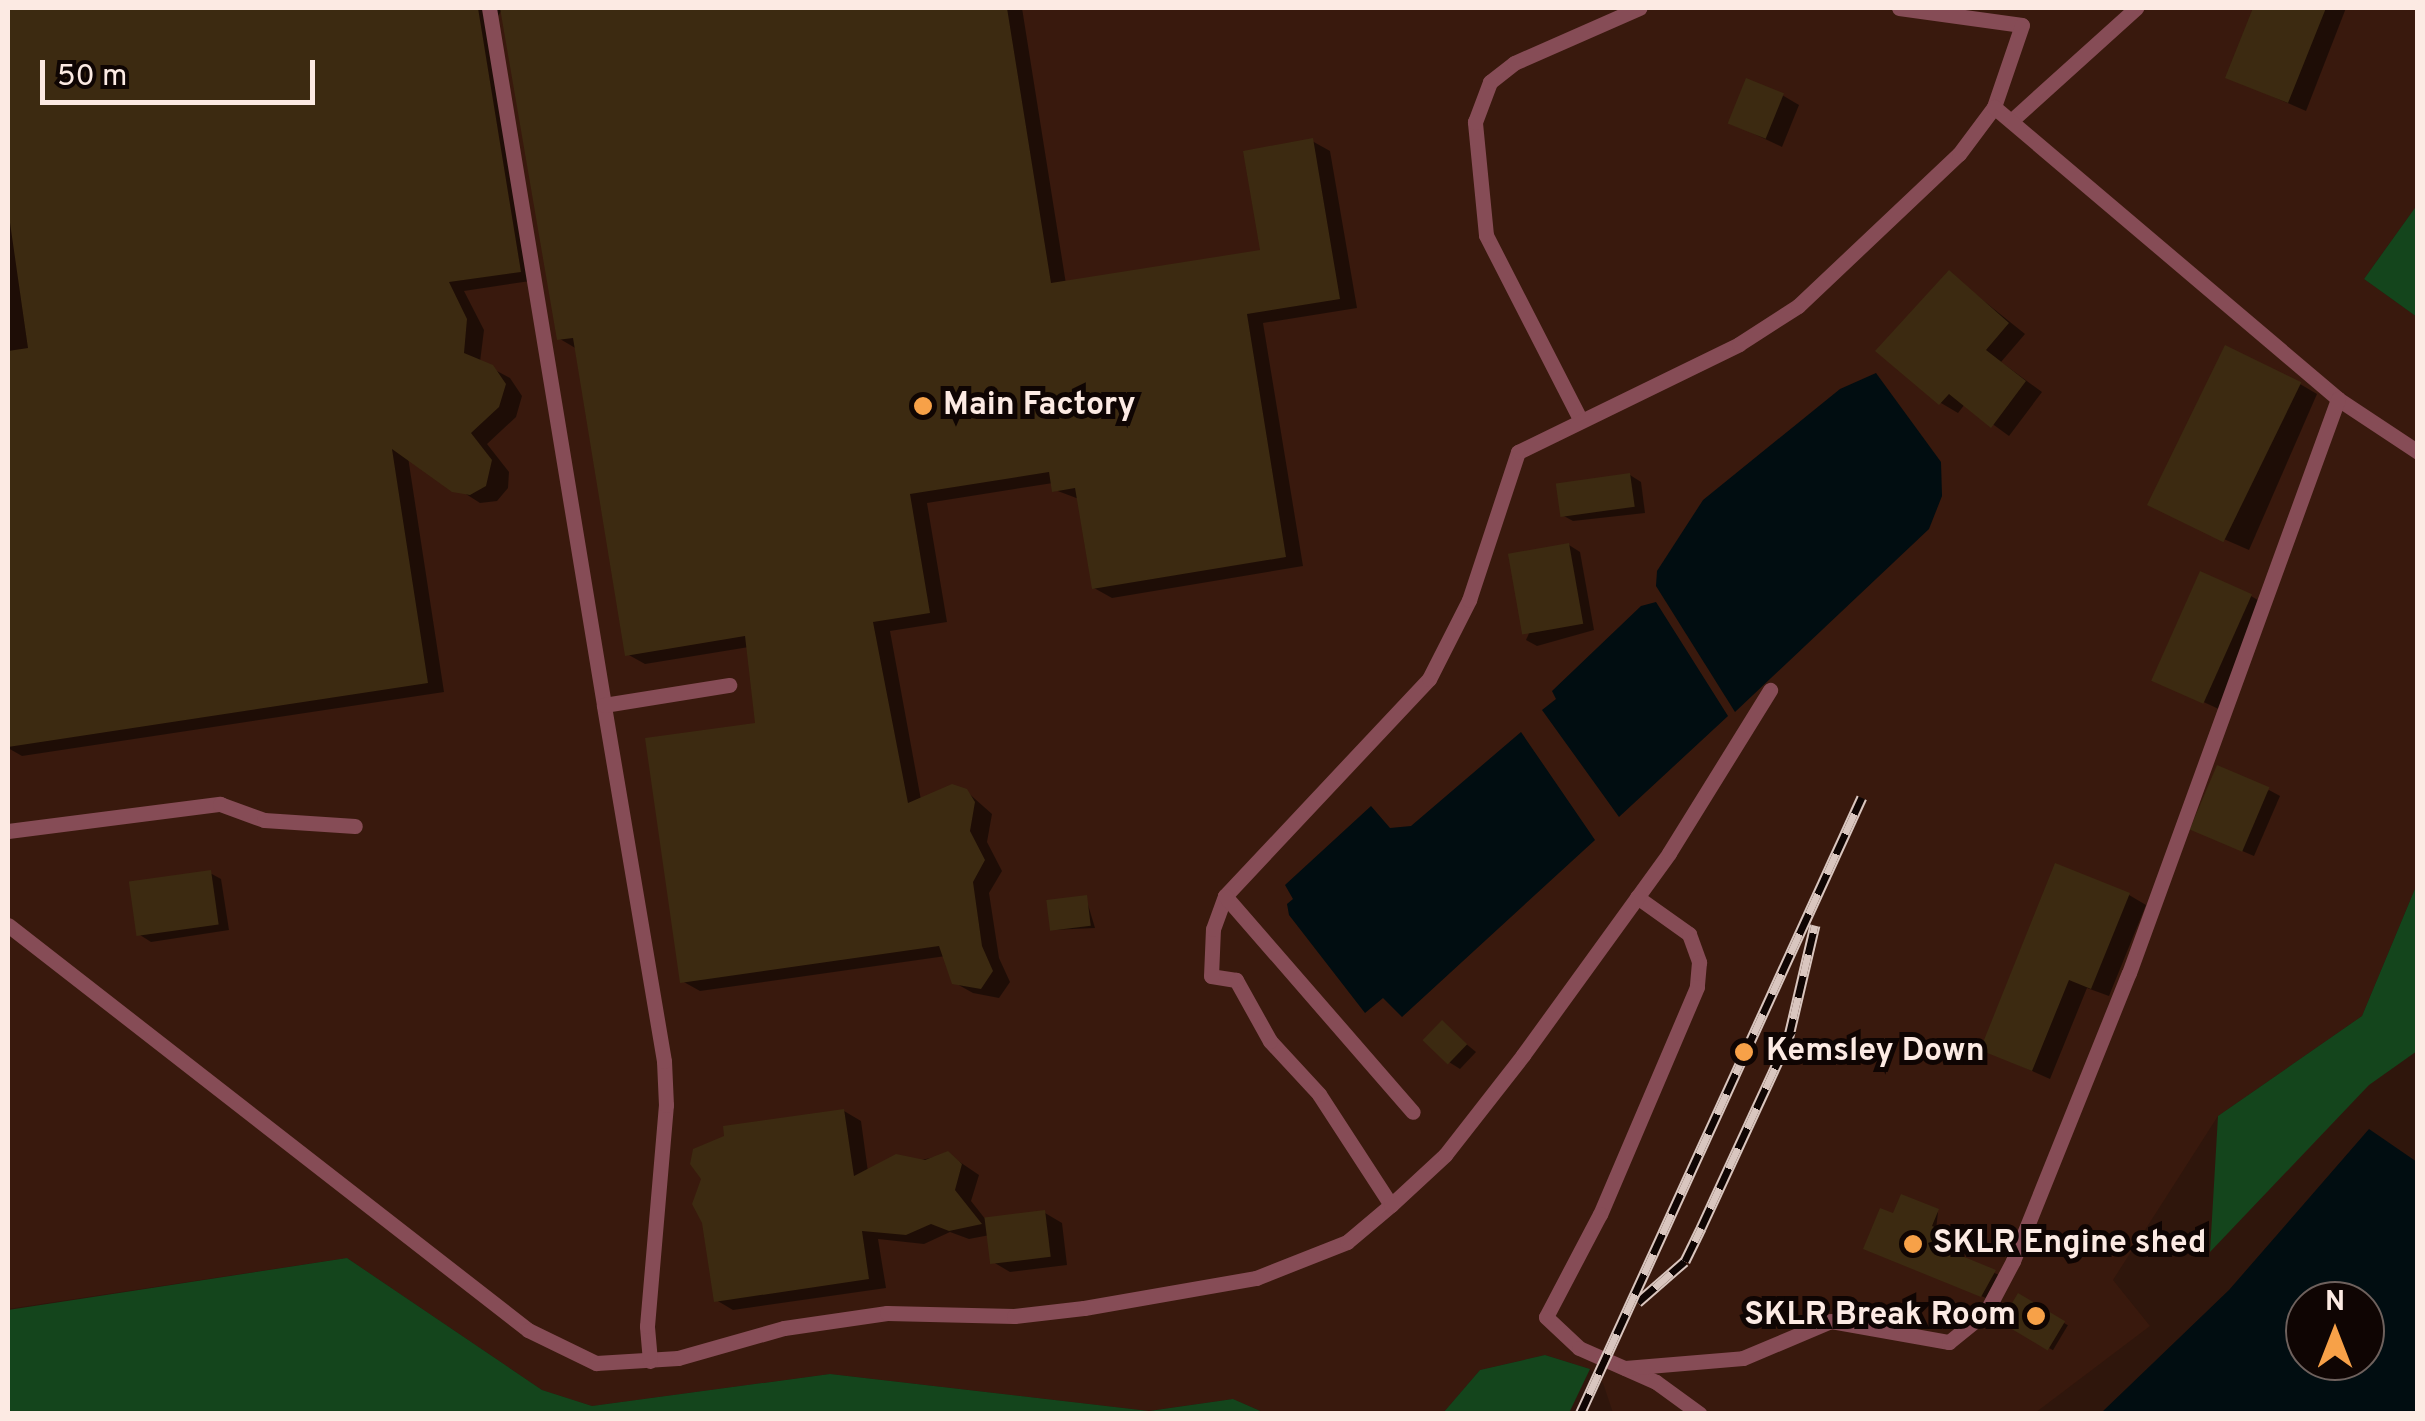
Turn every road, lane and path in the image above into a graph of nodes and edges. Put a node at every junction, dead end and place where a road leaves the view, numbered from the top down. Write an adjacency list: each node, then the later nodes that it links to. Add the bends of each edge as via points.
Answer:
1 (488, 8): 14 (lane)
2 (1639, 8): 10 (lane, via 1514,62 1490,82 1475,122 1479,197 1493,254)
3 (1899, 8): 6 (lane)
4 (2026, 8): 6 (lane)
5 (2136, 8): 8 (lane)
6 (2022, 25): 7 (lane)
7 (1994, 106): 8 (lane); 10 (lane, via 1958,154 1798,306 1740,344)
8 (2011, 121): 9 (lane)
9 (2338, 399): 11 (lane); 23 (lane, via 2129,973 2013,1261 1986,1312 1948,1342 1830,1321 1743,1358)
10 (1580, 417): 17 (lane, via 1518,452 1469,600 1428,678)
11 (2418, 452)
12 (729, 685): 14 (lane)
13 (1770, 690): 18 (lane)
14 (604, 706): 22 (lane, via 664,1061 646,1326)
15 (356, 826): 16 (lane, via 264,820 220,804)
16 (8, 831)
17 (1225, 896): 20 (lane); 21 (lane, via 1212,929 1211,976 1236,980 1270,1041 1318,1094)
18 (1637, 897): 21 (lane, via 1459,1139); 23 (lane, via 1689,934 1699,962 1697,988 1600,1214 1546,1312 1570,1342)
19 (8, 925): 22 (lane, via 528,1330 579,1359)
20 (1413, 1112)
21 (1391, 1205): 22 (lane, via 1336,1249 1256,1278 1044,1314 887,1314 784,1328)
22 (650, 1361)
23 (1625, 1368): 24 (lane)
24 (1700, 1414)

